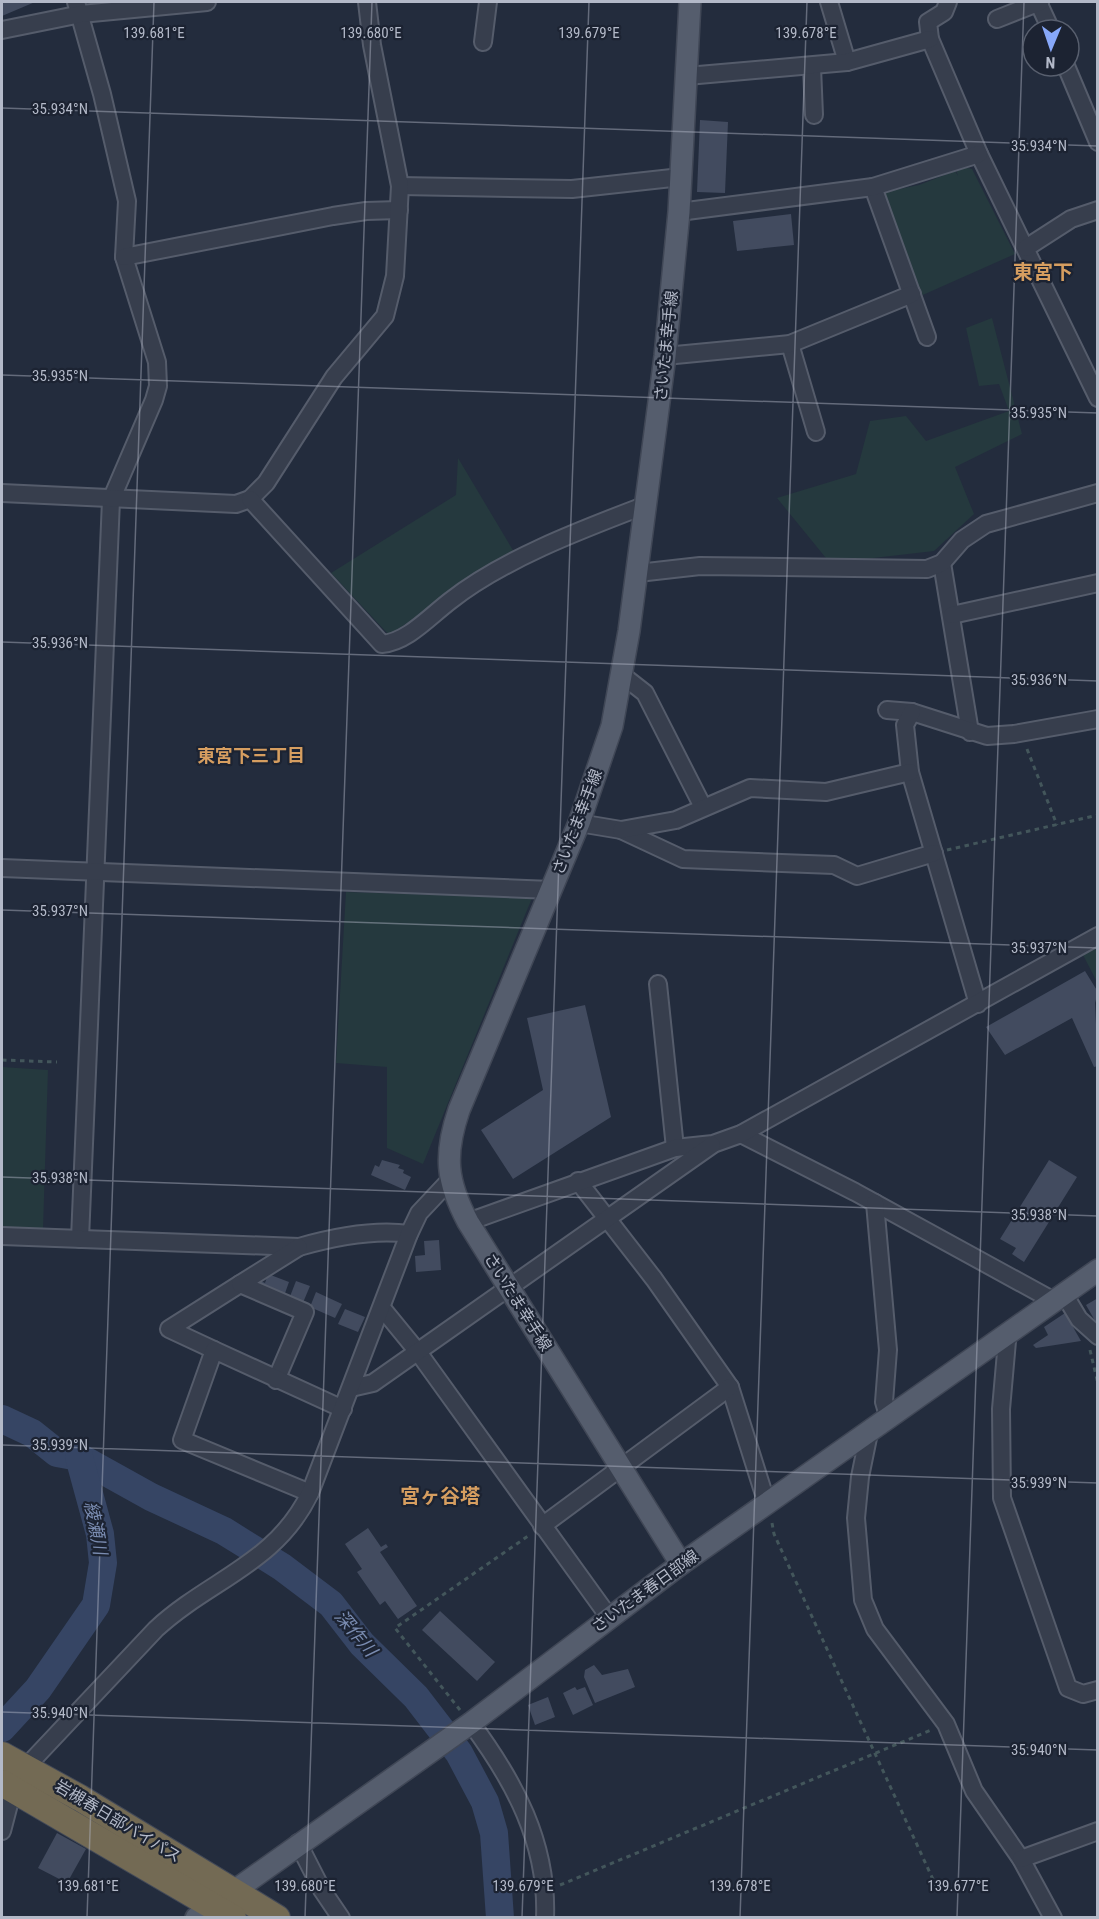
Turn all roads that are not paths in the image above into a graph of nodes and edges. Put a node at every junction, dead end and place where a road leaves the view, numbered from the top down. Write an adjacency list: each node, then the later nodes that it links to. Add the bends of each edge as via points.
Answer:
1 (207, 2): 8 (street)
2 (367, 2): 23 (street)
3 (488, 2): 13 (street)
4 (690, 2): 16 (main road, さいたま幸手線)
5 (829, 2): 14 (street)
6 (948, 2): 12 (street, via 944,12 928,22)
7 (1039, 2): 9 (street); 10 (street)
8 (78, 8): 11 (street); 29 (street, via 127,201)
9 (1046, 18)
10 (997, 19)
11 (2, 30)
12 (930, 39): 14 (street); 21 (street)
13 (483, 42)
14 (847, 62): 15 (street)
15 (813, 67): 16 (street); 19 (street)
16 (687, 76): 22 (main road, さいたま幸手線)
17 (1073, 78): 18 (street)
18 (1091, 107): 20 (street)
19 (814, 115)
20 (1098, 142)
21 (979, 154): 24 (street); 28 (street)
22 (681, 177): 23 (street, via 572,189); 27 (main road, さいたま幸手線)
23 (400, 186): 25 (street)
24 (873, 187): 27 (street); 30 (street)
25 (399, 210): 29 (street, via 333,216); 38 (street, via 395,276 385,316 351,354 266,483)
26 (1098, 210): 28 (street, via 1071,219)
27 (679, 212): 33 (main road, さいたま幸手線)
28 (1026, 248): 34 (street)
29 (124, 257): 39 (street, via 157,362 158,386)
30 (912, 294): 31 (street); 32 (street)
31 (927, 337)
32 (790, 344): 33 (street); 35 (street)
33 (665, 356): 40 (main road, さいたま幸手線)
34 (1098, 398)
35 (816, 432)
36 (2, 493): 39 (street)
37 (1098, 493): 41 (street, via 986,524 962,540)
38 (250, 499): 39 (street, via 236,504); 40 (street, via 382,644 396,643 475,584 566,536)
39 (111, 500): 56 (street)
40 (646, 505): 42 (main road, さいたま幸手線)
41 (942, 563): 42 (street, via 927,569 700,566); 44 (street)
42 (638, 573): 45 (main road, さいたま幸手線)
43 (1098, 583): 44 (street)
44 (952, 615): 49 (street)
45 (622, 675): 51 (street, via 645,693); 52 (main road, さいたま幸手線, via 612,726)
46 (887, 710): 47 (street)
47 (912, 712): 49 (street); 50 (street, via 905,725)
48 (1098, 718): 49 (street, via 1021,733 987,736)
49 (970, 732)
50 (910, 772): 51 (street, via 826,792 750,788); 54 (street)
51 (703, 807): 53 (street, via 676,820)
52 (579, 823): 53 (street); 57 (main road, さいたま幸手線)
53 (621, 830): 54 (street, via 683,858 834,865 857,876)
54 (934, 853): 60 (street)
55 (2, 868): 56 (street)
56 (94, 872): 57 (street); 71 (street)
57 (551, 890): 64 (main road, さいたま幸手線, via 459,1110 450,1145)
58 (1098, 936): 60 (street)
59 (658, 984): 63 (street)
60 (978, 1004): 61 (street)
61 (741, 1134): 62 (street); 66 (street)
62 (713, 1144): 63 (street); 67 (street)
63 (675, 1148): 65 (street)
64 (450, 1180): 68 (main road, さいたま幸手線); 69 (street, via 419,1214)
65 (578, 1181): 67 (street); 68 (street)
66 (875, 1203): 76 (street); 86 (street, via 888,1350 884,1402)
67 (606, 1218): 75 (street); 83 (street)
68 (468, 1222): 75 (main road, さいたま幸手線)
69 (410, 1234): 72 (street, via 355,1235); 77 (street)
70 (2, 1236): 71 (street)
71 (80, 1239): 72 (street)
72 (299, 1247): 74 (street)
73 (1098, 1270): 76 (main road, さいたま春日部線)
74 (240, 1284): 80 (street, via 169,1329); 82 (street, via 305,1312)
75 (508, 1287): 81 (street); 88 (main road, さいたま幸手線)
76 (1059, 1298): 78 (street); 79 (main road, さいたま春日部線)
77 (382, 1308): 81 (street); 84 (street)
78 (1098, 1336)
79 (1003, 1337): 86 (main road, さいたま春日部線); 94 (street, via 1007,1341 1001,1409 1002,1498 1068,1688 1083,1694)
80 (214, 1350): 82 (street); 89 (street, via 182,1440)
81 (418, 1352): 84 (street, via 373,1383); 91 (street)
82 (276, 1380): 85 (street)
83 (730, 1387): 88 (street); 90 (street)
84 (351, 1388): 85 (street)
85 (343, 1409): 89 (street)
86 (889, 1419): 87 (main road, さいたま春日部線)
87 (869, 1433): 90 (main road, さいたま春日部線); 100 (street, via 856,1518 863,1600 875,1629 946,1724 975,1791)
88 (621, 1467): 91 (street); 92 (main road, さいたま幸手線)
89 (310, 1493): 96 (street, via 302,1511 280,1539 164,1621)
90 (767, 1504): 92 (main road, さいたま春日部線)
91 (542, 1526): 93 (street)
92 (681, 1564): 93 (main road, さいたま春日部線)
93 (609, 1617): 95 (main road, さいたま春日部線)
94 (1098, 1690)
95 (467, 1725): 99 (main road, さいたま春日部線); 105 (street, via 524,1808 542,1858)
96 (10, 1770): 97 (street); 101 (highway, 岩槻春日部バイパス); 102 (highway, 岩槻春日部バイパス)
97 (2, 1831)
98 (1098, 1831): 100 (street)
99 (298, 1843): 101 (main road, さいたま春日部線); 104 (street)
100 (1021, 1859): 106 (street)
101 (233, 1889): 102 (main road, さいたま春日部線); 103 (highway, 岩槻春日部バイパス)
102 (214, 1913)
103 (277, 1917)
104 (341, 1917)
105 (546, 1917)
106 (1053, 1917)

